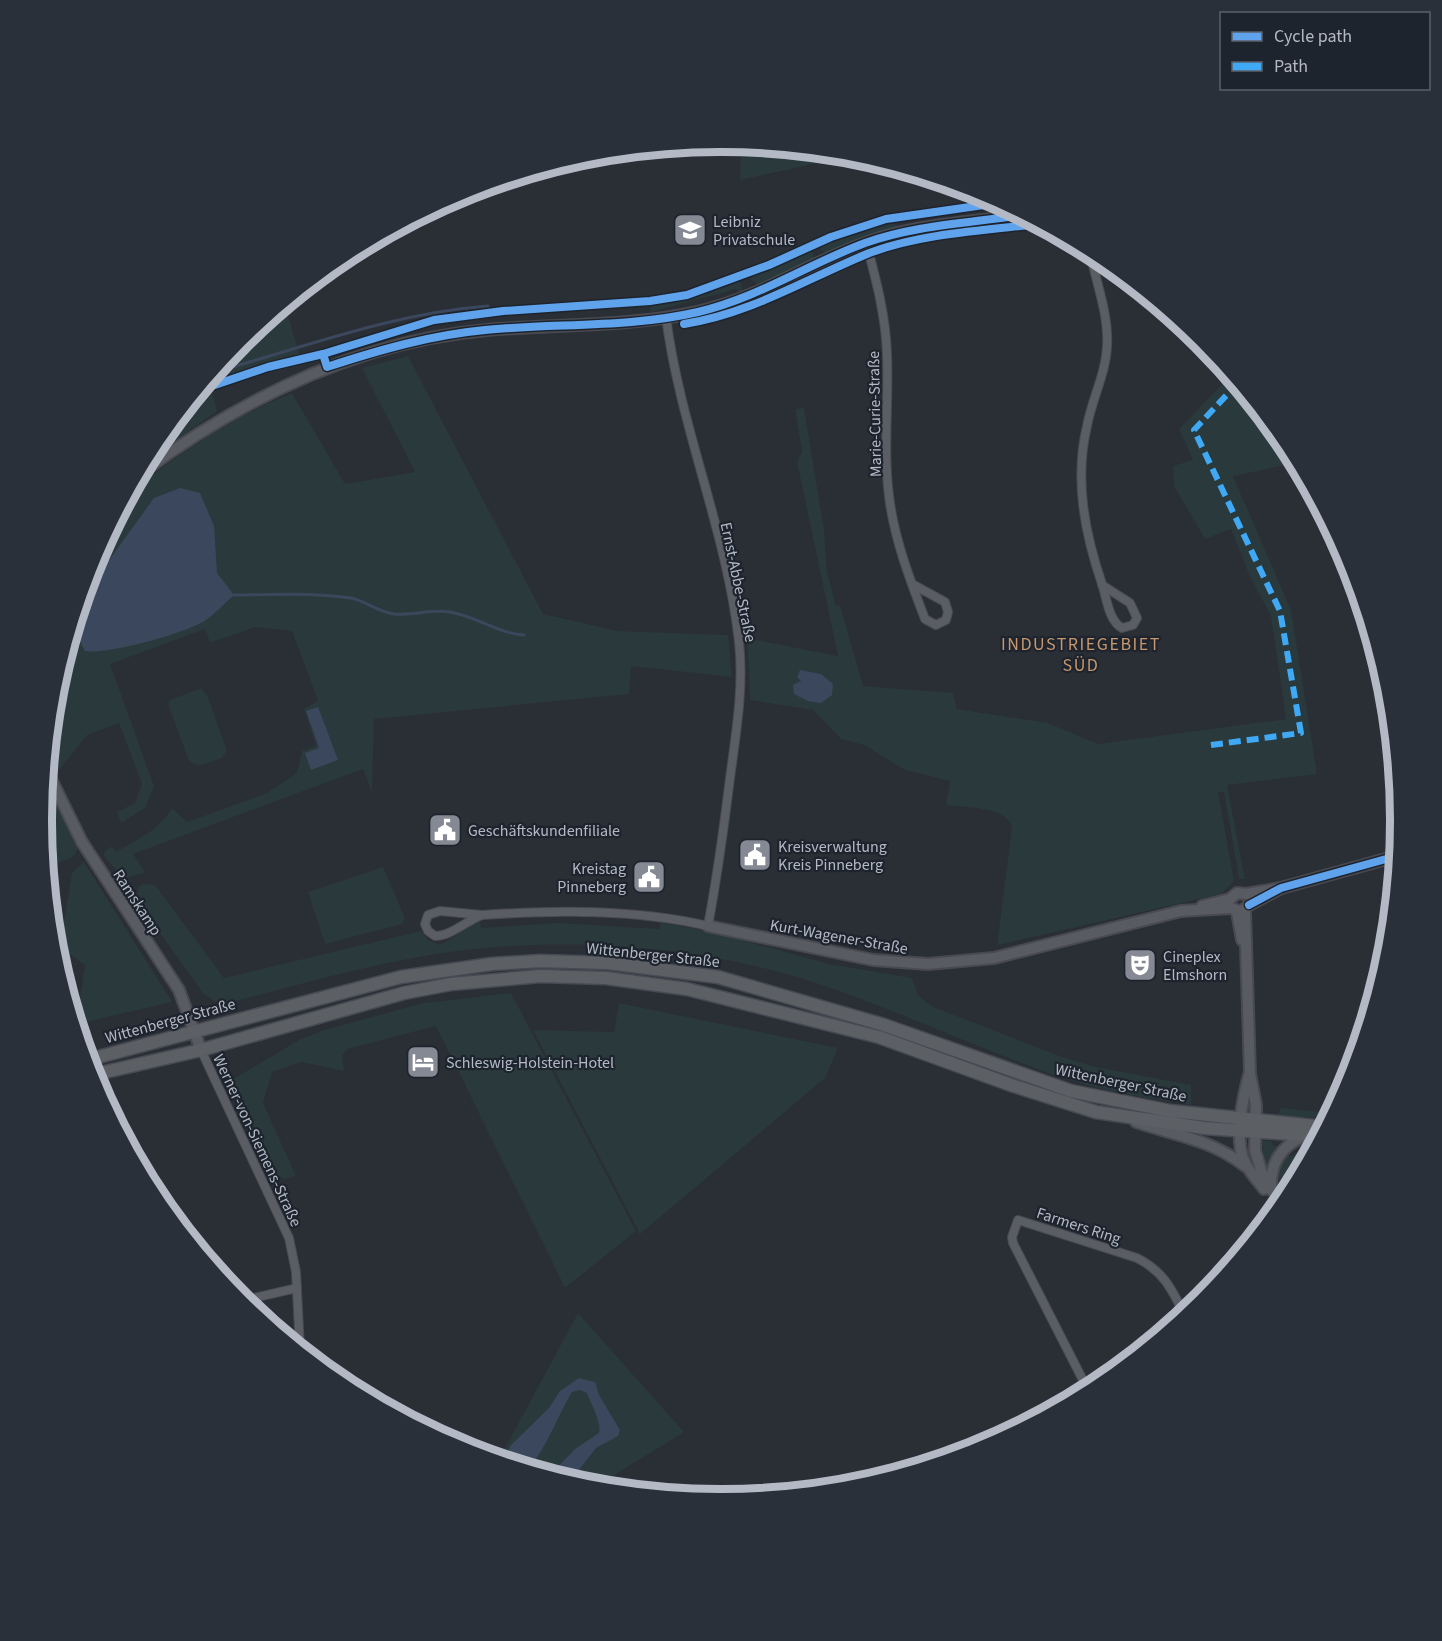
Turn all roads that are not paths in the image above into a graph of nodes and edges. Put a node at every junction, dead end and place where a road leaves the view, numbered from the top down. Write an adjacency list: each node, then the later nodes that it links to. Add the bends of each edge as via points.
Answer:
1 (1008, 217): 2 (street, via 916,230)
2 (866, 242): 4 (street, via 740,299); 6 (street, Marie-Curie-Straße, via 885,326 888,493)
3 (1093, 266): 7 (street, via 1107,346 1085,434 1081,486 1089,546)
4 (666, 318): 5 (street, via 485,330 409,342 274,390 193,435); 12 (street, Ernst-Abbe-Straße, via 681,399 733,605 739,645 739,712)
5 (158, 461)
6 (912, 584): 6 (street, Marie-Curie-Straße, via 928,623 936,625 946,620 945,602)
7 (1102, 585): 7 (street, via 1116,624 1125,628 1133,625 1137,618 1134,606)
8 (54, 784): 13 (street, Ramskamp, via 82,842 179,990)
9 (1388, 858): 10 (street, Kurt-Wagener-Straße, via 1281,888)
10 (1240, 905): 12 (street, Kurt-Wagener-Straße, via 1187,910 994,958 928,964 873,960); 17 (street)
11 (482, 915): 11 (street, Kurt-Wagener-Straße, via 435,912 428,915 425,924 430,934 440,936); 12 (street, Kurt-Wagener-Straße, via 590,913)
12 (708, 926)
13 (194, 1031): 14 (street, Ramskamp); 15 (main road, Wittenberger Straße); 19 (main road, Wittenberger Straße, via 401,977 512,963 608,963 718,977 884,1025 1071,1091)
14 (201, 1050): 16 (main road, Wittenberger Straße); 18 (main road, Wittenberger Straße, via 317,1016 451,984 540,976 606,978 687,988 879,1037 1062,1102); 28 (street, Werner-von-Siemens-Straße, via 284,1225 293,1253)
15 (96, 1057)
16 (102, 1073)
17 (1250, 1074): 19 (street, via 1242,1097); 21 (street, via 1256,1093)
18 (1121, 1117): 19 (main road, Wittenberger Straße); 24 (street, via 1207,1142)
19 (1242, 1125): 21 (main road, Wittenberger Straße); 24 (street, via 1242,1157)
20 (1316, 1125): 21 (main road)
21 (1255, 1126): 23 (main road); 25 (street, via 1257,1162)
22 (1312, 1134): 23 (main road)
23 (1306, 1135): 25 (street, via 1279,1152)
24 (1248, 1168): 27 (street)
25 (1271, 1190): 26 (street)
26 (1274, 1195)
27 (1274, 1197)
28 (297, 1288): 29 (street); 31 (street, Werner-von-Siemens-Straße)
29 (253, 1298)
30 (1180, 1306): 32 (street, Farmers Ring, via 1154,1266 1018,1220 1013,1243)
31 (300, 1339)
32 (1084, 1381)

